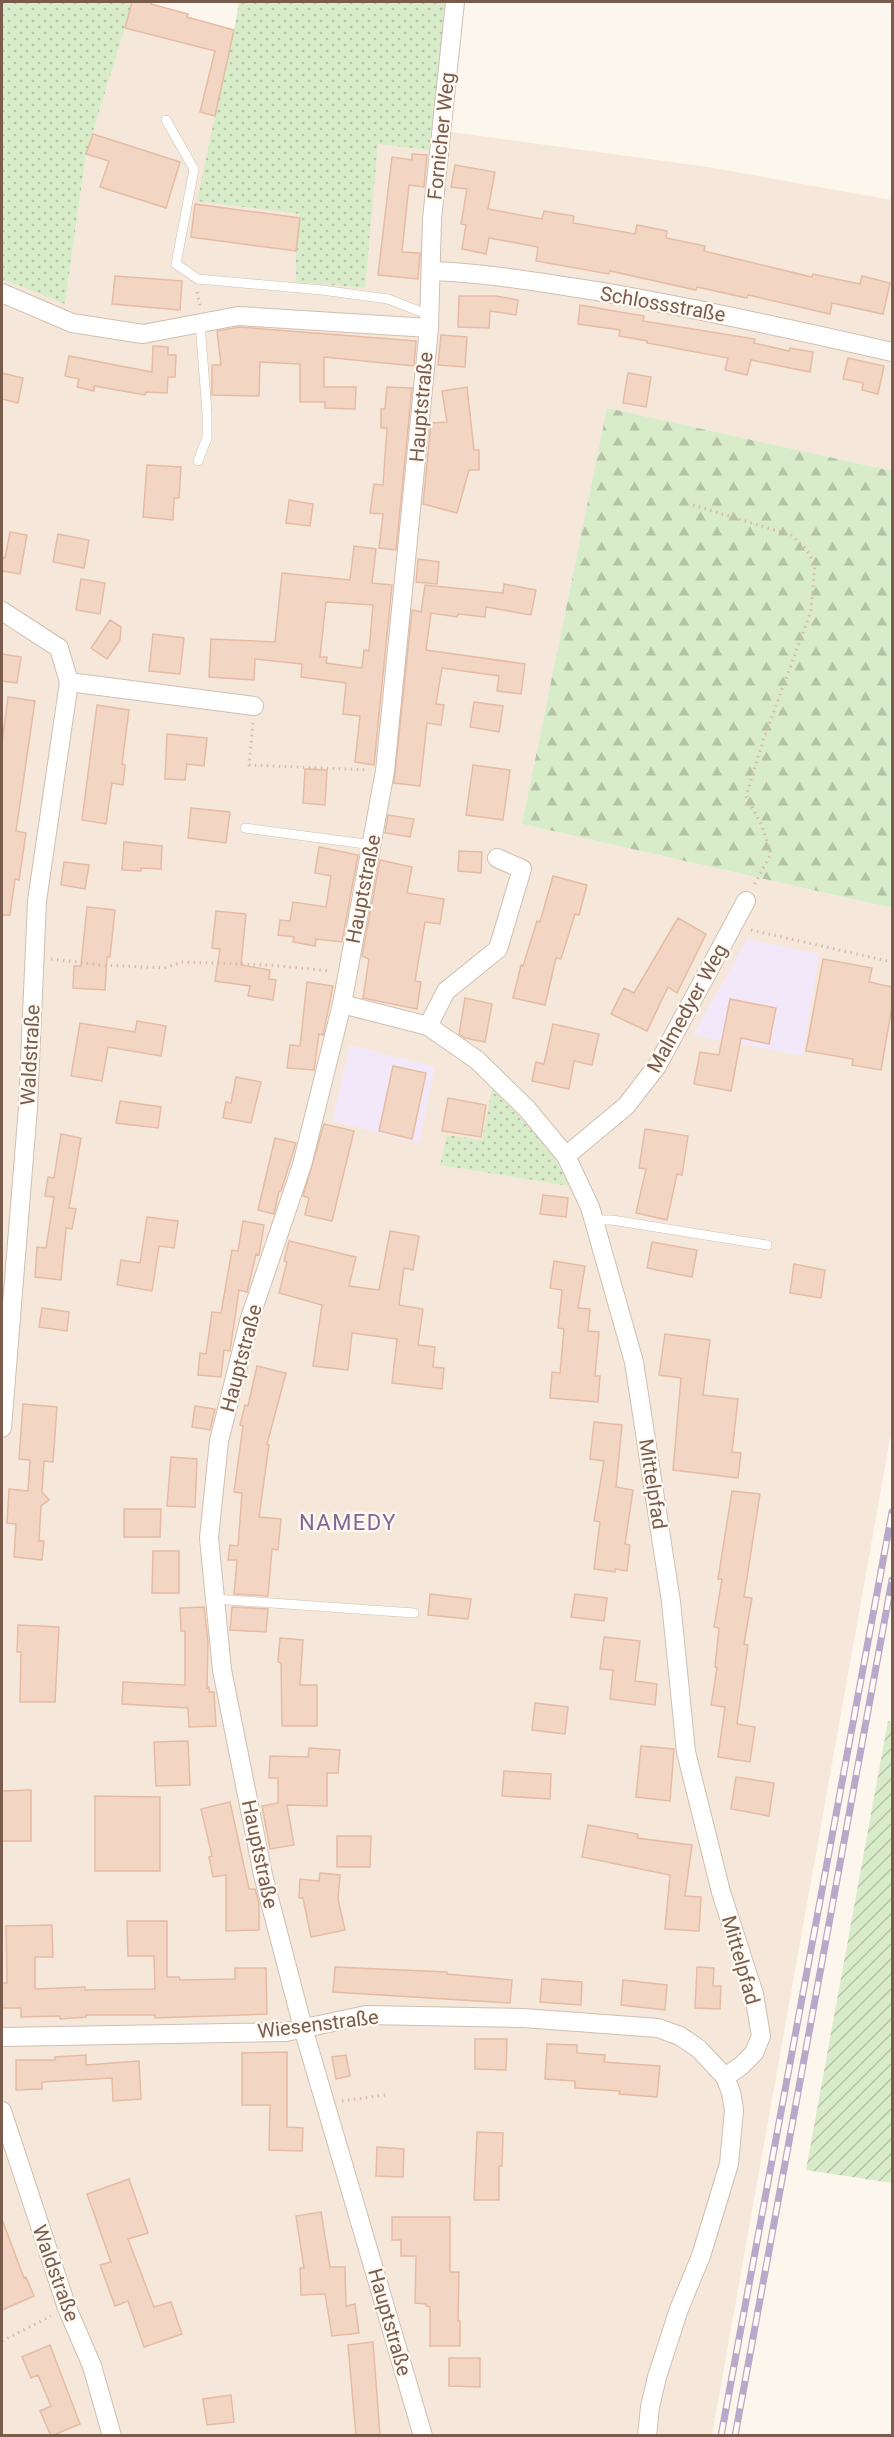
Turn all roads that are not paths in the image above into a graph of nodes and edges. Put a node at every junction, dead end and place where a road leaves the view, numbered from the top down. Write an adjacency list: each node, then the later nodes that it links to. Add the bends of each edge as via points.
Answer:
1 (451, 2): 3 (street, Fornicher Weg)
2 (166, 120): 5 (lane, via 194,169 176,264 198,279 388,299)
3 (431, 271): 5 (street, Hauptstraße); 7 (street, Schlossstraße, via 527,280 654,301)
4 (2, 293): 6 (street, via 72,323 143,334)
5 (429, 322): 6 (street, via 238,316); 13 (street, Hauptstraße, via 385,771)
6 (200, 323): 8 (lane, via 207,438)
7 (892, 352)
8 (198, 461)
9 (2, 611): 10 (street, Waldstraße, via 59,648)
10 (69, 682): 11 (street); 21 (street, Waldstraße, via 37,901 28,1107)
11 (254, 706)
12 (245, 828): 13 (lane)
13 (373, 845): 16 (street, Hauptstraße)
14 (497, 858): 17 (street, via 522,869 498,949 446,991)
15 (746, 901): 18 (street, Malmedyer Weg, via 657,1066 626,1106)
16 (342, 1004): 17 (street, Mittelpfad); 22 (street, Hauptstraße, via 302,1165 250,1318 219,1442 209,1538)
17 (428, 1026): 18 (street, Mittelpfad, via 477,1060 527,1108)
18 (566, 1156): 19 (street, Mittelpfad)
19 (594, 1220): 20 (lane); 26 (street, Mittelpfad, via 634,1362 671,1602 686,1752 721,1892 754,1994 759,2026 760,2036 753,2053)
20 (767, 1245)
21 (2, 1428)
22 (215, 1599): 23 (lane); 24 (street, Hauptstraße, via 222,1670 259,1852)
23 (414, 1613)
24 (303, 2028): 25 (street, Wiesenstraße, via 286,2032); 26 (street, Wiesenstraße, via 366,2015 523,2018 658,2028 699,2049); 29 (street, Hauptstraße)
25 (2, 2037)
26 (725, 2077): 30 (street, via 734,2110 729,2164 657,2377)
27 (2, 2111): 28 (street, Waldstraße, via 67,2308 92,2366)
28 (112, 2436)
29 (423, 2436)
30 (647, 2436)

